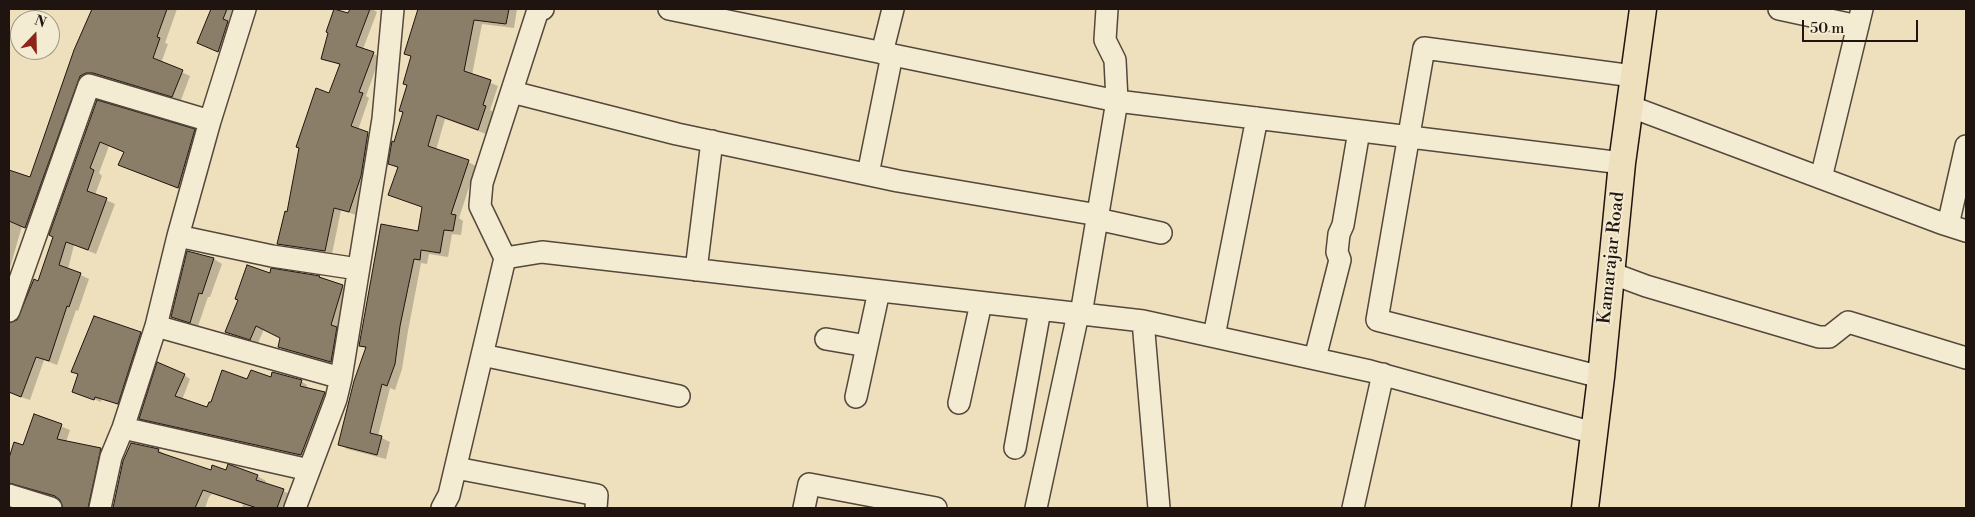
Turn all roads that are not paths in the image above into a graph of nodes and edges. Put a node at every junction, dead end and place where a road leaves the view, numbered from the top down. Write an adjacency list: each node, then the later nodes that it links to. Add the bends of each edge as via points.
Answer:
1 (245, 9): 16 (street)
2 (393, 9): 29 (street, via 383,119)
3 (539, 9): 12 (street)
4 (669, 9): 10 (street)
5 (893, 9): 10 (street)
6 (1107, 9): 13 (street, via 1105,40 1115,60)
7 (1643, 9): 11 (main road, Kamarajar Road)
8 (1779, 9): 9 (street)
9 (1860, 17): 23 (street)
10 (887, 54): 13 (street); 22 (street)
11 (1633, 76): 14 (main road, Kamarajar Road); 18 (street, via 1424,48)
12 (512, 92): 19 (street); 28 (street, via 482,184 480,206)
13 (1117, 101): 15 (street); 24 (street)
14 (1629, 106): 21 (main road, Kamarajar Road); 23 (street)
15 (1257, 118): 17 (street); 40 (street)
16 (210, 121): 27 (street); 32 (street, via 89,85)
17 (1359, 131): 18 (street); 44 (street, via 1339,234 1337,252 1340,260)
18 (1407, 137): 21 (street); 47 (street, via 1377,320)
19 (712, 141): 22 (street); 30 (street)
20 (1966, 146): 25 (street)
21 (1622, 163): 31 (main road, Kamarajar Road)
22 (868, 174): 24 (street)
23 (1821, 178): 25 (street)
24 (1098, 217): 26 (street); 37 (street)
25 (1957, 228)
26 (1161, 233)
27 (178, 236): 29 (street, via 272,256); 39 (street)
28 (505, 258): 30 (street, via 542,252); 43 (street)
29 (358, 269): 48 (street)
30 (696, 270): 33 (street)
31 (1611, 273): 45 (street, via 1819,337 1830,337 1848,322); 47 (main road, Kamarajar Road)
32 (14, 278): 36 (street)
33 (879, 291): 34 (street); 42 (street)
34 (981, 303): 35 (street); 51 (street)
35 (1040, 310): 37 (street); 54 (street)
36 (9, 311)
37 (1080, 314): 38 (street); 66 (street)
38 (1143, 321): 40 (street); 67 (street)
39 (156, 326): 48 (street); 52 (street)
40 (1214, 336): 44 (street)
41 (826, 339): 42 (street)
42 (867, 346): 50 (street)
43 (482, 355): 49 (street); 55 (street)
44 (1315, 358): 46 (street)
45 (1966, 358)
46 (1383, 374): 53 (street); 68 (street)
47 (1601, 377): 53 (main road, Kamarajar Road)
48 (341, 378): 56 (street)
49 (679, 396)
50 (856, 397)
51 (959, 403)
52 (123, 428): 56 (street); 60 (street, via 111,457)
53 (1594, 433): 69 (main road, Kamarajar Road)
54 (1014, 448)
55 (456, 468): 62 (street); 63 (street, via 597,495)
56 (309, 470): 61 (street)
57 (9, 495): 59 (street)
58 (876, 502): 64 (street, via 809,484); 65 (street)
59 (51, 508)
60 (100, 508)
61 (295, 508)
62 (442, 508)
63 (596, 508)
64 (804, 508)
65 (936, 508)
66 (1036, 508)
67 (1159, 508)
68 (1354, 508)
69 (1585, 508)

